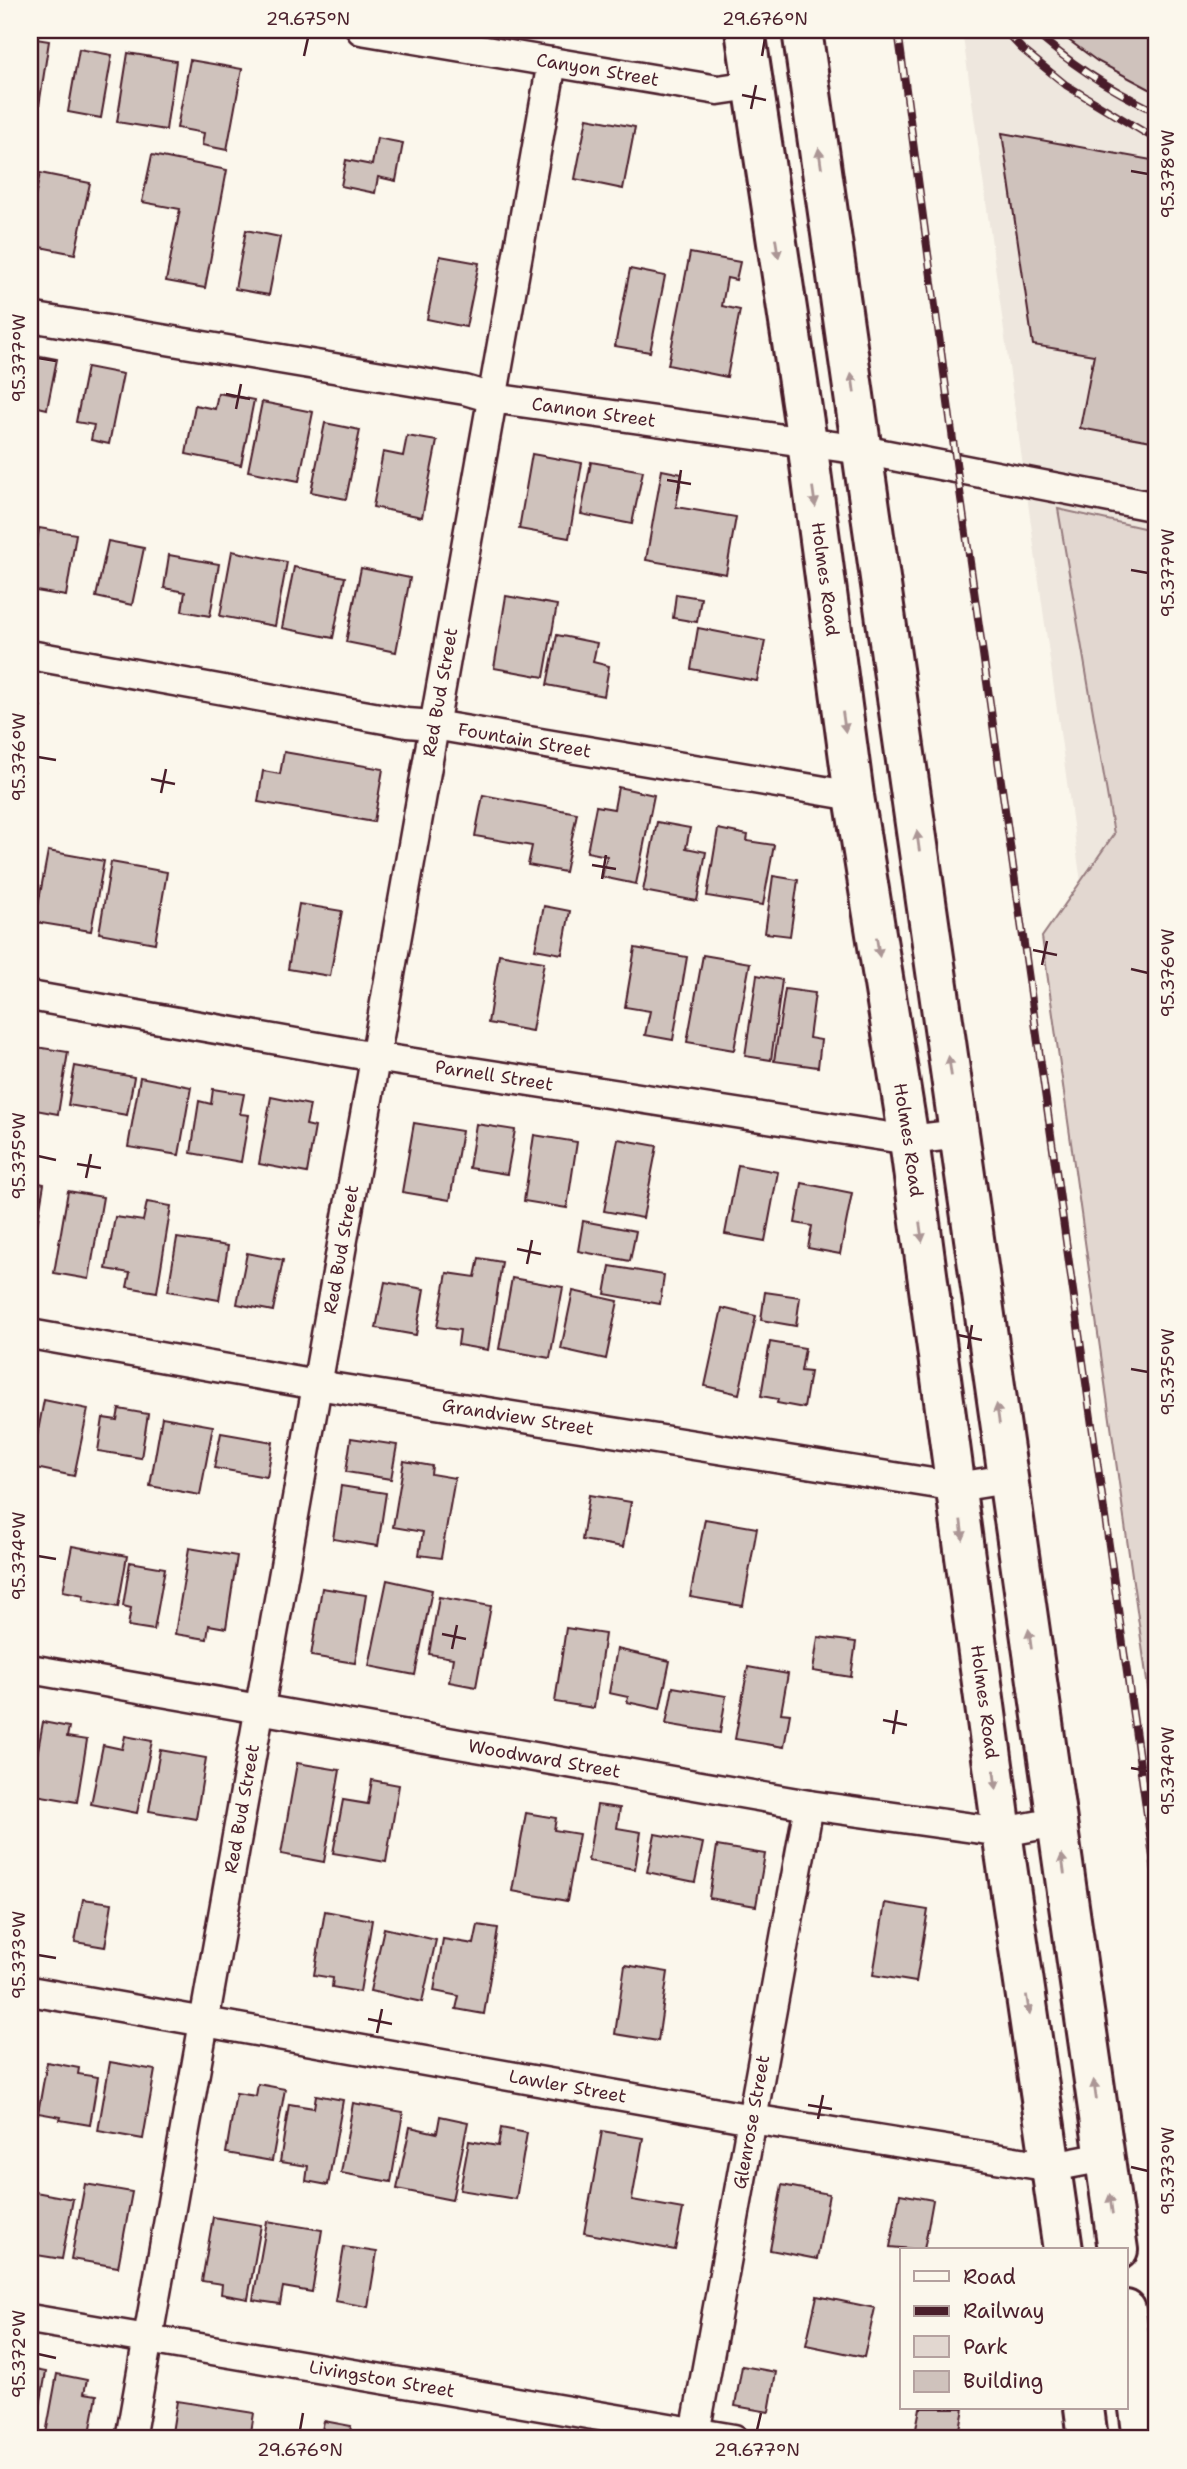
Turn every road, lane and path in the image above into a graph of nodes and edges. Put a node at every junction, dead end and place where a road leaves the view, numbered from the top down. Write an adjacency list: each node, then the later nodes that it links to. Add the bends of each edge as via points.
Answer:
1 (361, 30): 4 (street, Canyon Street)
2 (745, 30): 5 (main road, Holmes Road)
3 (802, 30): 9 (main road, one-way to 3)
4 (552, 62): 5 (street, Canyon Street, via 718,90); 7 (street, Red Bud Street)
5 (752, 85): 8 (main road, Holmes Road, one-way to 8)
6 (30, 317): 7 (street, Cannon Street)
7 (492, 398): 8 (street, Cannon Street); 12 (street, Red Bud Street)
8 (807, 442): 9 (street, Cannon Street); 13 (main road, Holmes Road, one-way to 13)
9 (862, 450): 10 (street, Cannon Street); 16 (main road, one-way to 9)
10 (1157, 507)
11 (30, 655): 12 (street, Fountain Street)
12 (434, 725): 13 (street, Fountain Street); 15 (street, Red Bud Street)
13 (854, 796): 17 (main road, Holmes Road, one-way to 17)
14 (30, 996): 15 (street, Parnell Street)
15 (375, 1057): 17 (street, Parnell Street); 19 (street, Red Bud Street)
16 (960, 1134): 17 (street, Parnell Street); 20 (main road, one-way to 16)
17 (909, 1140): 21 (main road, Holmes Road, one-way to 21)
18 (30, 1334): 19 (street, Grandview Street)
19 (317, 1385): 21 (street, Grandview Street); 23 (street, Red Bud Street)
20 (1007, 1479): 21 (street, Grandview Street); 25 (main road, one-way to 20)
21 (957, 1487): 26 (main road, Holmes Road, one-way to 26)
22 (30, 1669): 23 (street, Woodward Street)
23 (259, 1710): 24 (street, Woodward Street); 28 (street, Red Bud Street)
24 (809, 1805): 26 (street, Woodward Street); 29 (street, Glenrose Street)
25 (1057, 1822): 26 (street, Woodward Street); 30 (main road, one-way to 25)
26 (1002, 1832): 31 (main road, Holmes Road, one-way to 31)
27 (30, 1992): 28 (street, Lawler Street)
28 (204, 2023): 29 (street, Lawler Street); 36 (street, Red Bud Street)
29 (752, 2119): 31 (street, Lawler Street); 38 (street, Glenrose Street)
30 (1105, 2157): 31 (street, Lawler Street); 33 (main road, one-way to 30)
31 (1052, 2167): 32 (main road, Holmes Road)
32 (1063, 2248)
33 (1118, 2248)
34 (30, 2319): 36 (street, Livingston Street)
35 (1128, 2325): 42 (main road)
36 (148, 2340): 38 (street, Livingston Street); 39 (street, Red Bud Street)
37 (1084, 2410): 41 (main road)
38 (694, 2436): 40 (street, Livingston Street)
39 (130, 2439)
40 (734, 2439)
41 (1088, 2439)
42 (1143, 2439)

